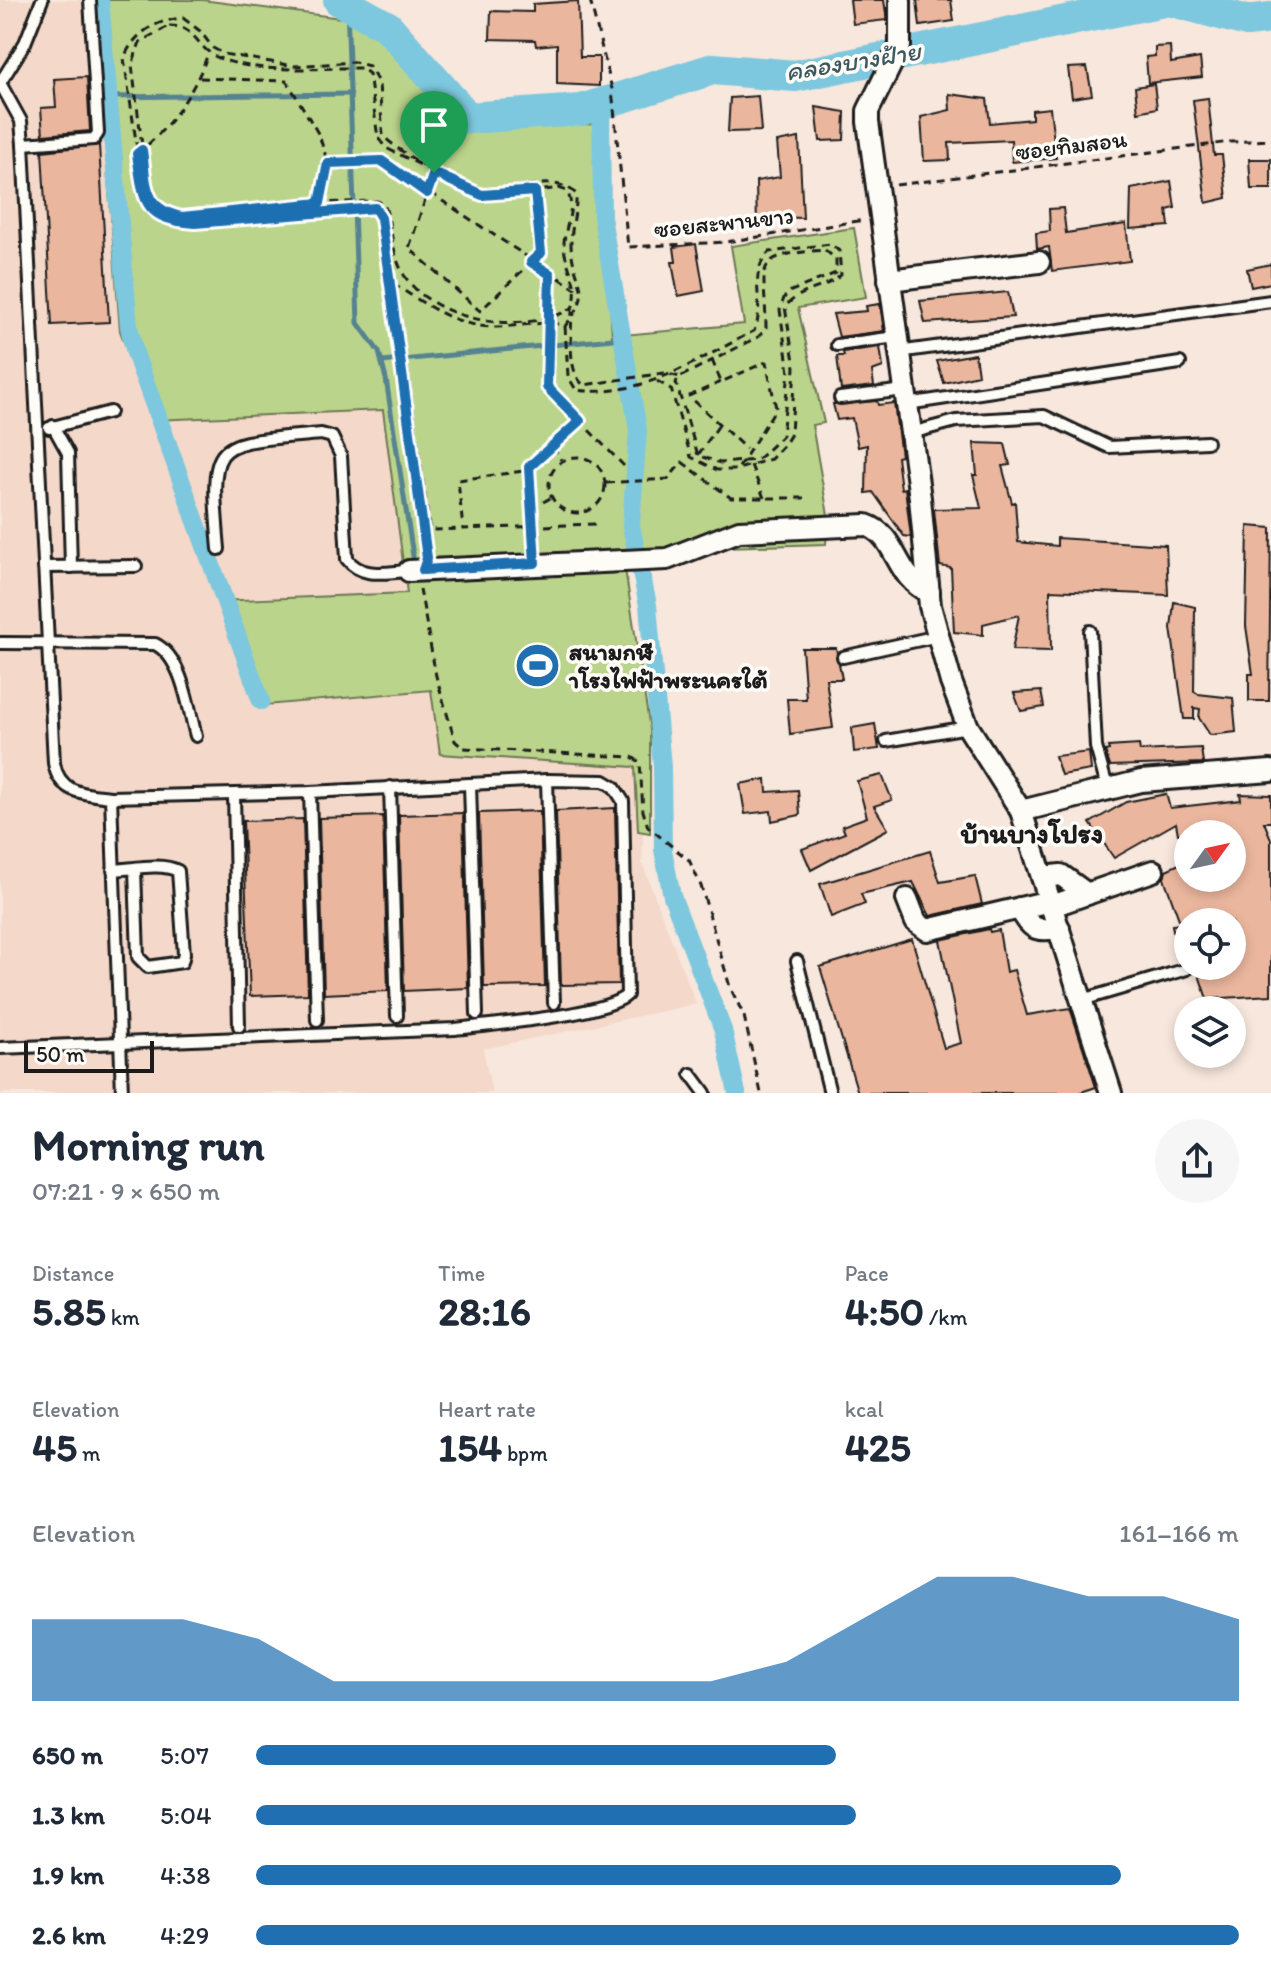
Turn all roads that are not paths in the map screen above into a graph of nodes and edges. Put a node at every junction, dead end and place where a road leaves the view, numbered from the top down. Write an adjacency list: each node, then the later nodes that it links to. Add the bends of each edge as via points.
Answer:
1 (42, 0): 4 (lane, via 25,43)
2 (90, 0): 5 (lane, via 98,133 94,139)
3 (900, 0): 7 (street, via 900,46 868,111)
4 (0, 83): 5 (lane, via 21,121)
5 (23, 144): 16 (lane)
6 (1039, 262): 7 (street)
7 (889, 280): 10 (street)
8 (1271, 301): 10 (lane)
9 (837, 345): 10 (lane)
10 (897, 345): 12 (street)
11 (1180, 363): 12 (lane)
12 (906, 397): 13 (lane); 17 (street)
13 (840, 398)
14 (110, 412): 15 (lane)
15 (53, 426): 16 (lane); 22 (lane, via 68,453)
16 (40, 431): 21 (lane)
17 (911, 433): 18 (lane, via 956,421 1044,416 1109,447); 24 (street)
18 (1207, 442)
19 (219, 549): 23 (lane, via 213,482 222,455 245,441 321,434 332,437 341,456 347,559 365,573)
20 (136, 566): 22 (lane)
21 (44, 567): 22 (lane); 27 (lane)
22 (71, 567)
23 (416, 570): 24 (street, via 678,558 739,531 866,525 878,529 914,585)
24 (929, 592): 26 (street)
25 (1090, 631): 37 (lane, via 1096,747)
26 (938, 636): 29 (lane); 30 (street)
27 (48, 641): 28 (lane); 31 (lane, via 155,644 165,649); 40 (lane, via 55,773 75,793)
28 (0, 643)
29 (843, 657)
30 (968, 727): 32 (lane); 41 (street)
31 (196, 736)
32 (886, 741)
33 (1271, 771): 37 (street)
34 (547, 780): 35 (lane); 54 (lane); 59 (lane, via 604,781 623,801 629,988 622,1000 455,1029)
35 (470, 784): 36 (lane); 55 (lane)
36 (390, 787): 38 (lane); 56 (lane)
37 (1107, 787): 41 (street)
38 (310, 792): 39 (lane); 57 (lane)
39 (234, 795): 40 (lane); 58 (lane)
40 (111, 797): 43 (lane)
41 (1021, 811): 45 (street)
42 (135, 869): 42 (lane, via 138,957 148,967 177,965 184,954 178,871); 43 (lane)
43 (113, 870): 59 (lane)
44 (1153, 871): 46 (street)
45 (1042, 877): 46 (street, via 1061,875); 48 (street)
46 (1087, 894): 48 (street)
47 (907, 899): 49 (street, via 916,922 927,930)
48 (1051, 904): 49 (street); 50 (street)
49 (1020, 908): 50 (street, via 1031,928)
50 (1059, 928): 53 (street)
51 (797, 961): 64 (lane)
52 (1174, 973): 53 (lane)
53 (1082, 1000): 65 (street)
54 (554, 1003)
55 (477, 1014)
56 (397, 1016)
57 (317, 1020)
58 (239, 1026)
59 (120, 1044): 60 (lane); 62 (lane)
60 (0, 1048)
61 (691, 1074): 63 (lane)
62 (122, 1093)
63 (705, 1093)
64 (830, 1093)
65 (1111, 1093)

